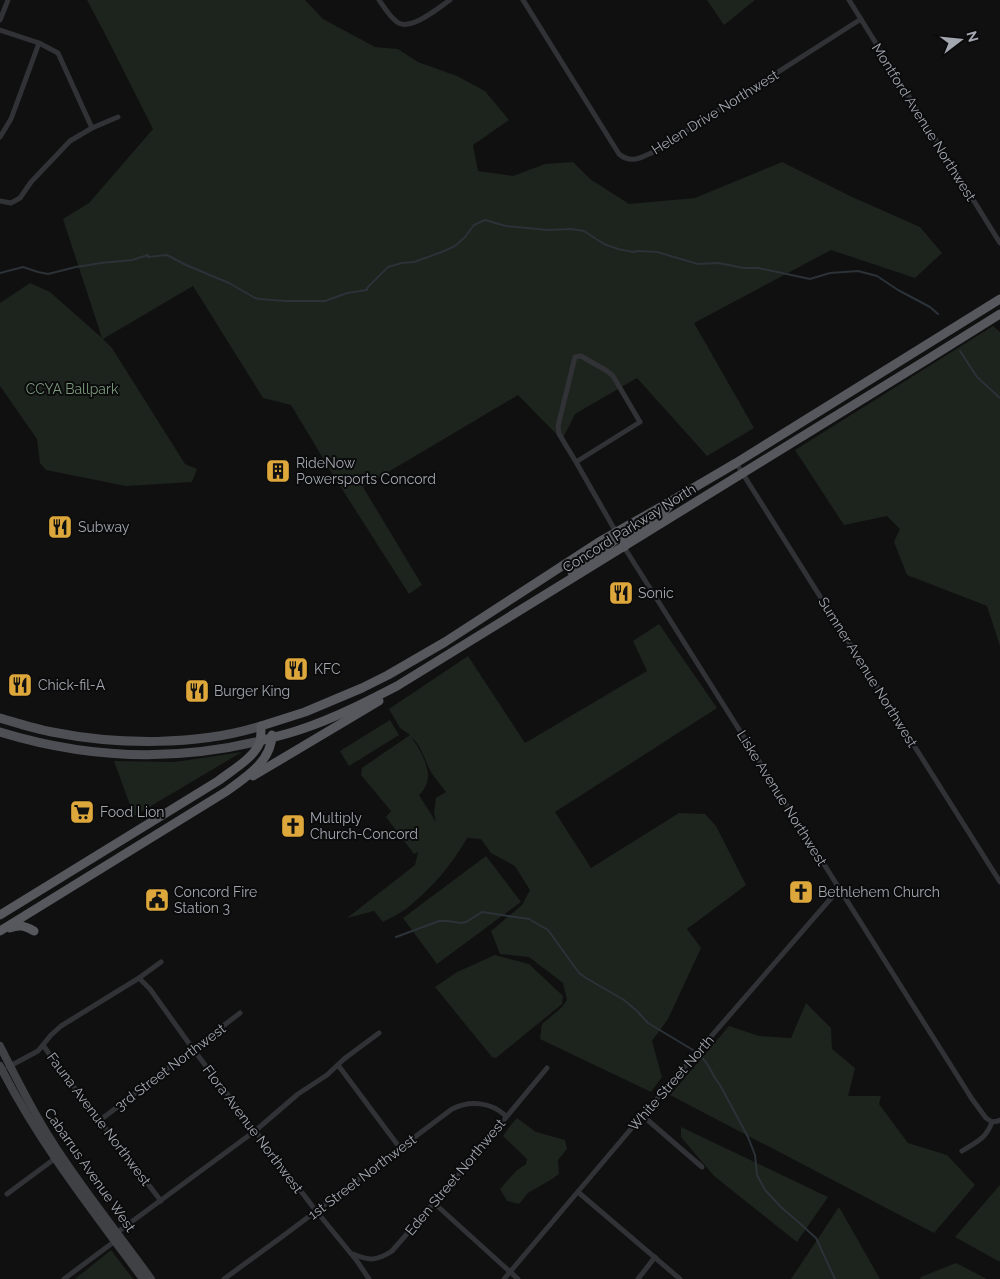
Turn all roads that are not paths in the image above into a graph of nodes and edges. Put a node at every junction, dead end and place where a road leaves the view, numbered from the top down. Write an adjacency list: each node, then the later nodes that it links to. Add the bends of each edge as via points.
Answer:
1 (8, 0): 7 (street)
2 (379, 0): 3 (street, via 398,23 405,25 415,23)
3 (450, 0)
4 (522, 0): 6 (street, Helen Drive Northwest, via 619,154 631,160 653,152)
5 (849, 0): 6 (street, Montford Avenue Northwest)
6 (861, 19): 14 (street, Montford Avenue Northwest)
7 (0, 20)
8 (0, 30): 9 (street)
9 (39, 43): 11 (street, via 58,53); 12 (street, via 11,119)
10 (118, 117): 11 (street)
11 (92, 128): 13 (street, via 70,141 20,198 11,203)
12 (0, 137)
13 (0, 201)
14 (1000, 243)
15 (1000, 298): 18 (highway, Concord Parkway North)
16 (1000, 314): 19 (highway, Concord Parkway North)
17 (576, 462): 17 (street, via 640,422 613,376 581,356 576,357 558,426 559,434); 21 (street)
18 (736, 463): 19 (street, Sumner Avenue Northwest); 20 (highway, Concord Parkway North)
19 (742, 473): 22 (highway, Concord Parkway North); 36 (street, Sumner Avenue Northwest)
20 (673, 500): 21 (highway, Concord Parkway North); 22 (highway, via 664,512 630,534)
21 (616, 532): 23 (highway, via 616,539 607,547); 24 (highway, Concord Parkway North)
22 (624, 547): 23 (highway, Concord Parkway North); 37 (street, Liske Avenue Northwest)
23 (537, 601): 25 (highway, Concord Parkway North)
24 (474, 623): 25 (highway); 28 (highway, Concord Parkway North, via 362,688)
25 (482, 634): 26 (highway, Concord Parkway North)
26 (397, 686): 31 (highway, Concord Parkway North, via 333,717); 33 (highway, via 380,701)
27 (0, 718): 29 (main road, via 52,732 146,742 220,735)
28 (272, 723): 29 (highway, Concord Parkway North); 31 (highway)
29 (261, 726): 32 (highway)
30 (0, 732): 32 (main road, via 40,743 122,754 199,751)
31 (272, 738): 32 (highway, Concord Parkway North); 33 (highway, via 270,749 255,770)
32 (260, 741): 34 (highway, via 235,769)
33 (227, 791): 35 (highway)
34 (134, 833): 35 (highway); 39 (highway)
35 (142, 844): 38 (highway)
36 (1000, 882)
37 (839, 889): 53 (street, White Street North); 56 (street, Liske Avenue Northwest, via 981,1112)
38 (38, 908): 40 (highway); 40 (highway, via 31,918 34,931 16,926)
39 (0, 915)
40 (0, 931)
41 (161, 962): 42 (street)
42 (139, 978): 45 (street, via 61,1026); 47 (street, Flora Avenue Northwest)
43 (240, 1013): 47 (street, 3rd Street Northwest)
44 (378, 1033): 48 (street)
45 (44, 1045): 49 (street, Fauna Avenue Northwest, via 36,1053); 55 (street, Fauna Avenue Northwest)
46 (0, 1046): 49 (main road, Cabarrus Avenue West)
47 (193, 1049): 55 (street, 3rd Street Northwest); 57 (street, Flora Avenue Northwest)
48 (338, 1065): 57 (street); 58 (street)
49 (10, 1066): 51 (street, Fauna Avenue Northwest); 62 (main road, Cabarrus Avenue West, via 40,1122)
50 (546, 1068): 52 (street, Eden Street Northwest)
51 (1, 1069): 60 (main road, Cabarrus Avenue West)
52 (506, 1116): 58 (street, 1st Street Northwest, via 490,1106 461,1105); 66 (street, Eden Street Northwest)
53 (643, 1116): 61 (street); 63 (street, White Street North)
54 (1000, 1120): 56 (street)
55 (99, 1121): 65 (street, Fauna Avenue Northwest)
56 (992, 1122): 59 (street, via 984,1137)
57 (255, 1131): 65 (street); 67 (street, Flora Avenue Northwest)
58 (400, 1148): 67 (street, 1st Street Northwest)
59 (962, 1150)
60 (55, 1158): 62 (street); 64 (street); 68 (main road, Cabarrus Avenue West)
61 (702, 1167)
62 (76, 1178): 68 (main road, Cabarrus Avenue West)
63 (578, 1192): 70 (street); 73 (street, White Street North)
64 (7, 1194)
65 (161, 1201): 68 (street)
66 (434, 1203): 71 (street, Eden Street Northwest, via 392,1251 375,1260); 73 (street)
67 (316, 1211): 69 (street, Flora Avenue Northwest); 77 (street, 1st Street Northwest)
68 (115, 1237): 74 (street); 75 (main road, Cabarrus Avenue West); 76 (main road, Cabarrus Avenue West)
69 (350, 1253): 71 (street, Eden Street Northwest); 72 (street, Flora Avenue Northwest)
70 (655, 1257): 81 (street); 82 (street)
71 (362, 1258): 72 (street)
72 (360, 1265): 78 (street, Flora Avenue Northwest)
73 (510, 1272): 79 (street, White Street North); 80 (street)
74 (64, 1279)
75 (143, 1279)
76 (151, 1279)
77 (224, 1279)
78 (369, 1279)
79 (504, 1279)
80 (518, 1279)
81 (638, 1279)
82 (680, 1279)

